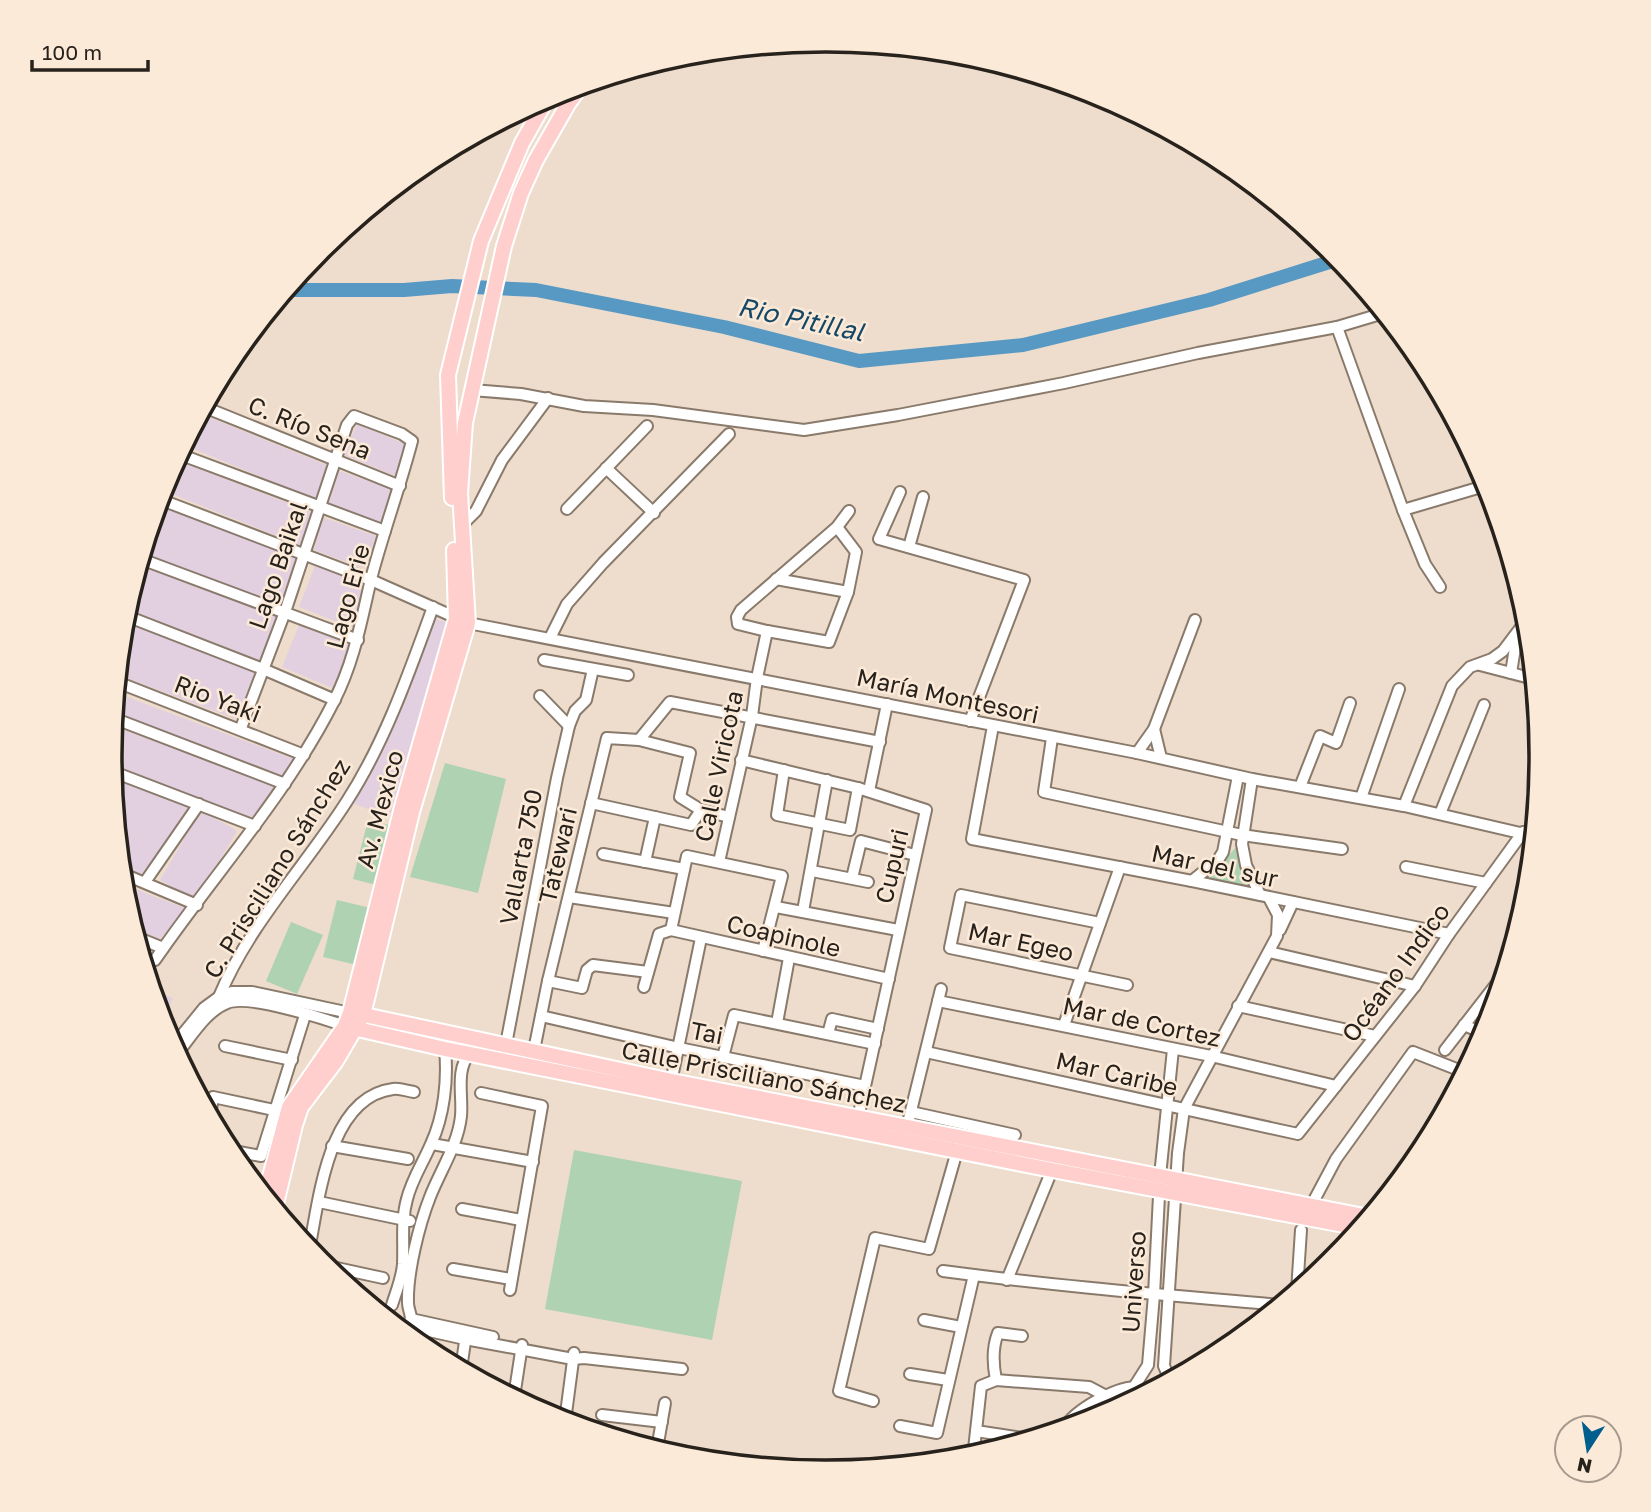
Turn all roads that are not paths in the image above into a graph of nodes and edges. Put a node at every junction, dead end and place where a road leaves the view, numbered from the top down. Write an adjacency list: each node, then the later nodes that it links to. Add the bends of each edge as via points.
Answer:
1 (571, 100): 5 (main road, via 536,160 502,252)
2 (531, 117): 38 (main road, via 480,246 448,374)
3 (1374, 316): 4 (street)
4 (1337, 327): 6 (street, via 804,430); 21 (street)
5 (473, 385): 6 (street); 24 (main road, via 463,443)
6 (548, 398): 24 (street, via 502,460 476,511)
7 (213, 411): 12 (street, C. Río Sena)
8 (354, 416): 12 (street, Lago Baikal); 14 (street, Lago Erie, via 412,441)
9 (647, 426): 13 (street)
10 (729, 434): 23 (street)
11 (189, 458): 19 (street)
12 (336, 461): 14 (street, C. Río Sena); 19 (street, Lago Baikal)
13 (606, 468): 20 (street); 23 (street)
14 (400, 486): 26 (street, Lago Erie)
15 (1476, 489): 21 (street)
16 (900, 492): 27 (street, via 880,539)
17 (923, 497): 27 (street)
18 (170, 503): 28 (street, María Montesori)
19 (319, 508): 26 (street); 28 (street, Lago Baikal)
20 (567, 509)
21 (1404, 510): 32 (street, via 1425,564)
22 (849, 511): 25 (street)
23 (654, 513): 41 (street, via 567,604)
24 (461, 526): 38 (main road)
25 (837, 527): 30 (street); 33 (street, via 856,552)
26 (386, 531): 31 (street, Lago Erie)
27 (909, 547): 59 (street, via 1024,580)
28 (304, 555): 31 (street, María Montesori); 35 (street, Lago Baikal)
29 (150, 562): 35 (street)
30 (776, 579): 33 (street); 39 (street, via 737,617 738,624)
31 (371, 580): 34 (street, María Montesori); 42 (street, Lago Erie)
32 (1440, 587)
33 (848, 592): 39 (street, via 829,642)
34 (433, 607): 38 (street, María Montesori); 137 (street, C. Prisciliano Sánchez, via 397,703 347,801 246,945)
35 (285, 612): 42 (street); 45 (street, Lago Baikal)
36 (136, 620): 45 (street)
37 (1195, 620): 64 (street)
38 (462, 621): 41 (street, María Montesori); 142 (main road, Av. Mexico)
39 (767, 632): 50 (street, Calle Viricota)
40 (1517, 633): 44 (street, via 1503,651); 47 (street)
41 (550, 638): 50 (street, María Montesori)
42 (358, 640): 54 (street, Lago Erie)
43 (544, 660): 46 (street)
44 (1480, 665): 47 (street); 83 (street, via 1470,667 1452,686)
45 (263, 669): 54 (street); 63 (street, Lago Baikal)
46 (593, 669): 48 (street); 61 (street, Vallarta 750, via 586,700)
47 (1511, 673): 49 (street)
48 (628, 676)
49 (1524, 676)
50 (757, 678): 56 (street, María Montesori); 58 (street, Calle Viricota)
51 (126, 685): 63 (street, Rio Yaki)
52 (1399, 689): 80 (street)
53 (540, 696): 61 (street)
54 (335, 699): 69 (street, Lago Erie)
55 (1350, 703): 78 (street, via 1336,743 1320,736)
56 (887, 704): 59 (street, María Montesori); 67 (street)
57 (1484, 705): 85 (street)
58 (752, 716): 66 (street, via 670,702); 67 (street); 71 (street, Calle Viricota)
59 (970, 721): 62 (street, María Montesori)
60 (123, 722): 77 (street)
61 (569, 726): 160 (street, Vallarta 750)
62 (993, 726): 65 (street, María Montesori); 99 (street, Mar del sur, via 972,838)
63 (241, 728): 69 (street, Rio Yaki)
64 (1154, 729): 68 (street); 70 (street)
65 (1052, 738): 68 (street, María Montesori); 90 (street, via 1044,792)
66 (639, 740): 81 (street, Tatewari, via 607,737); 84 (street, Tatewari, via 690,752 680,797)
67 (880, 742): 79 (street)
68 (1137, 753): 70 (street, María Montesori)
69 (304, 755): 77 (street, Lago Erie)
70 (1161, 758): 74 (street, María Montesori)
71 (741, 760): 72 (street, Cupuri); 87 (street, Calle Viricota)
72 (784, 770): 76 (street, Cupuri); 88 (street, via 777,815)
73 (123, 775): 82 (street)
74 (1238, 775): 75 (street, María Montesori); 90 (street)
75 (1252, 779): 78 (street, María Montesori); 92 (street)
76 (827, 780): 79 (street, Cupuri); 88 (street)
77 (285, 784): 89 (street, Lago Erie)
78 (1300, 787): 80 (street, María Montesori)
79 (863, 789): 88 (street, via 850,830); 96 (street, Cupuri, via 926,810)
80 (1361, 799): 83 (street, María Montesori)
81 (591, 803): 86 (street); 110 (street, Tatewari)
82 (199, 804): 89 (street); 107 (street)
83 (1404, 806): 85 (street, María Montesori)
84 (701, 810): 86 (street, via 691,825); 87 (street)
85 (1440, 814): 91 (street, María Montesori)
86 (655, 817): 97 (street)
87 (729, 817): 98 (street, Calle Viricota)
88 (820, 824): 102 (street)
89 (255, 826): 112 (street, Lago Erie)
90 (1227, 831): 92 (street); 106 (street, via 1218,860)
91 (1524, 833)
92 (1242, 835): 94 (street); 109 (street, via 1247,866)
93 (1524, 839): 108 (street, Océano Indico)
94 (1342, 849)
95 (603, 854): 97 (street)
96 (915, 855): 104 (street, via 861,841); 118 (street, Cupuri)
97 (645, 862): 101 (street)
98 (719, 862): 101 (street, via 687,856); 113 (street, via 782,876)
99 (1120, 867): 106 (street, Mar del sur); 116 (street)
100 (1406, 867): 108 (street)
101 (684, 869): 115 (street)
102 (812, 871): 104 (street); 114 (street)
103 (133, 878): 107 (street)
104 (852, 878): 105 (street)
105 (868, 881)
106 (1192, 881): 109 (street, Mar del sur)
107 (145, 882): 112 (street)
108 (1486, 883): 119 (street, Océano Indico)
109 (1264, 896): 111 (street, Mar del sur); 120 (street, via 1278,915)
110 (569, 897): 115 (street); 131 (street, Tatewari)
111 (1293, 902): 119 (street, Mar del sur); 120 (street, Universo)
112 (197, 905): 123 (street, Lago Erie)
113 (776, 907): 114 (street); 124 (street)
114 (803, 911): 118 (street)
115 (674, 913): 117 (street)
116 (1100, 923): 129 (street); 129 (street, Mar Egeo, via 961,895 950,948)
117 (671, 930): 121 (street, Coapinole); 128 (street, via 659,933)
118 (898, 930): 130 (street, Cupuri)
119 (1449, 934): 133 (street, Océano Indico)
120 (1277, 936): 125 (street, Universo)
121 (701, 938): 124 (street, Coapinole); 154 (street)
122 (147, 941): 123 (street)
123 (163, 948): 127 (street, Lago Erie)
124 (763, 951): 126 (street, Coapinole)
125 (1269, 952): 133 (street); 139 (street, Universo)
126 (789, 958): 130 (street, Coapinole); 143 (street)
127 (155, 960)
128 (648, 972): 131 (street, via 593,965 582,988); 134 (street)
129 (1083, 976): 132 (street, Mar Egeo); 144 (street)
130 (889, 979): 146 (street, Cupuri)
131 (548, 981): 141 (street, Tatewari)
132 (1127, 985)
133 (1415, 986): 150 (street, Océano Indico)
134 (644, 987)
135 (941, 989): 138 (street)
136 (1486, 996): 145 (street)
137 (219, 997): 142 (street, Calle Prisciliano Sánchez, via 252,992); 149 (street)
138 (938, 1001): 144 (street, Mar de Cortez); 158 (street)
139 (1238, 1006): 150 (street); 161 (street, Universo)
140 (305, 1014): 142 (street, Calle Prisciliano Sánchez); 152 (street, Calle Prisciliano Sánchez, via 252,1001 228,1002); 163 (street)
141 (541, 1017): 154 (street, Tai); 164 (street, Tatewari)
142 (354, 1020): 155 (main road, Calle Prisciliano Sánchez); 160 (main road, Calle Prisciliano Sánchez); 191 (main road, via 289,1107); 194 (main road, via 337,1061 301,1107)
143 (777, 1023): 148 (street); 162 (street, via 734,1015)
144 (1063, 1025): 156 (street, Mar de Cortez)
145 (1464, 1026): 147 (street); 157 (street)
146 (878, 1029): 148 (street, via 832,1019); 151 (street, Cupuri)
147 (1473, 1029)
148 (828, 1034): 151 (street)
149 (181, 1036)
150 (1375, 1036): 168 (street, Océano Indico)
151 (875, 1044): 166 (street, Cupuri)
152 (185, 1045)
153 (225, 1046): 163 (street)
154 (679, 1048): 162 (street, Tai); 167 (street)
155 (445, 1049): 159 (main road, Calle Prisciliano Sánchez); 171 (street)
156 (1173, 1049): 161 (street, Mar de Cortez); 174 (street, Universo)
157 (1445, 1050)
158 (926, 1052): 174 (street, Mar Caribe); 177 (street)
159 (470, 1053): 160 (main road, Calle Prisciliano Sánchez); 172 (street, via 461,1069)
160 (504, 1053): 164 (main road, Calle Prisciliano Sánchez)
161 (1210, 1056): 168 (street, Mar de Cortez); 176 (street, Universo)
162 (723, 1057): 166 (street, Tai)
163 (292, 1059): 175 (street)
164 (532, 1059): 167 (main road, Calle Prisciliano Sánchez)
165 (1455, 1069): 196 (street, via 1413,1052 1336,1159)
166 (865, 1086): 178 (street, Cupuri)
167 (670, 1087): 178 (main road, Calle Prisciliano Sánchez, via 805,1105); 185 (main road, Calle Prisciliano Sánchez)
168 (1336, 1087): 180 (street, Océano Indico)
169 (414, 1092): 183 (street, via 395,1088 364,1101 349,1114)
170 (481, 1093): 188 (street, via 542,1106)
171 (444, 1094): 172 (street); 182 (street)
172 (461, 1096): 184 (street, via 461,1117)
173 (212, 1101): 175 (street, via 213,1097)
174 (1167, 1106): 176 (street, Mar Caribe); 190 (street, Universo)
175 (274, 1110): 186 (street, via 261,1156)
176 (1184, 1110): 180 (street, Mar Caribe); 192 (street, Universo)
177 (911, 1112): 179 (street); 181 (street)
178 (858, 1118): 179 (main road, Calle Prisciliano Sánchez)
179 (907, 1127): 190 (main road, Calle Prisciliano Sánchez)
180 (1298, 1134)
181 (1015, 1135)
182 (432, 1144): 184 (street); 199 (street, via 415,1177)
183 (332, 1146): 187 (street); 195 (street)
184 (452, 1147): 188 (street); 201 (street)
185 (957, 1151): 189 (main road, Calle Prisciliano Sánchez); 237 (street, via 929,1249 875,1238 839,1391)
186 (245, 1153)
187 (408, 1159)
188 (533, 1162): 200 (street)
189 (1052, 1170): 193 (main road, Calle Prisciliano Sánchez); 211 (street)
190 (1160, 1176): 192 (main road, Calle Prisciliano Sánchez); 193 (street, Universo)
191 (268, 1185)
192 (1176, 1186): 193 (main road, Calle Prisciliano Sánchez); 196 (main road, Calle Prisciliano Sánchez); 202 (main road, Calle Prisciliano Sánchez); 213 (street, Universo)
193 (1161, 1191): 212 (street, Universo)
194 (278, 1197)
195 (319, 1202): 199 (street); 204 (street)
196 (1311, 1206): 198 (main road, Calle Prisciliano Sánchez)
197 (462, 1209): 200 (street)
198 (1358, 1215)
199 (403, 1219): 201 (street); 216 (street, via 403,1265)
200 (521, 1220): 205 (street, via 510,1284)
201 (420, 1223): 215 (street)
202 (1349, 1225)
203 (1301, 1230): 209 (street)
204 (313, 1237)
205 (453, 1269)
206 (346, 1270): 210 (street)
207 (943, 1271): 208 (street)
208 (974, 1275): 211 (street); 221 (street)
209 (1298, 1277)
210 (383, 1278)
211 (1007, 1280): 212 (street)
212 (1154, 1295): 213 (street); 227 (street, Universo)
213 (1169, 1296): 214 (street); 228 (street, Universo)
214 (1267, 1303)
215 (408, 1307): 217 (street, via 400,1303); 219 (street)
216 (390, 1308)
217 (391, 1309)
218 (924, 1320): 221 (street)
219 (406, 1321)
220 (413, 1325): 222 (street)
221 (961, 1327): 232 (street)
222 (466, 1336): 224 (street); 226 (street)
223 (1022, 1336): 233 (street, via 998,1333 993,1367)
224 (522, 1347): 225 (street); 235 (street)
225 (577, 1356): 229 (street); 239 (street)
226 (463, 1358)
227 (1147, 1365): 228 (street); 234 (street, Universo)
228 (1164, 1366): 230 (street, Universo)
229 (682, 1368)
230 (1166, 1371)
231 (910, 1374): 232 (street)
232 (948, 1380): 243 (street, via 937,1433)
233 (996, 1380): 236 (street, via 1090,1387); 244 (street, via 981,1386)
234 (1134, 1387): 236 (street)
235 (515, 1388)
236 (1106, 1396): 240 (street)
237 (873, 1401)
238 (665, 1403): 242 (street)
239 (567, 1410)
240 (1078, 1412)
241 (602, 1415): 242 (street)
242 (662, 1422): 246 (street)
243 (900, 1426)
244 (976, 1432): 245 (street); 247 (street)
245 (1009, 1436)
246 (659, 1440)
247 (975, 1443)

